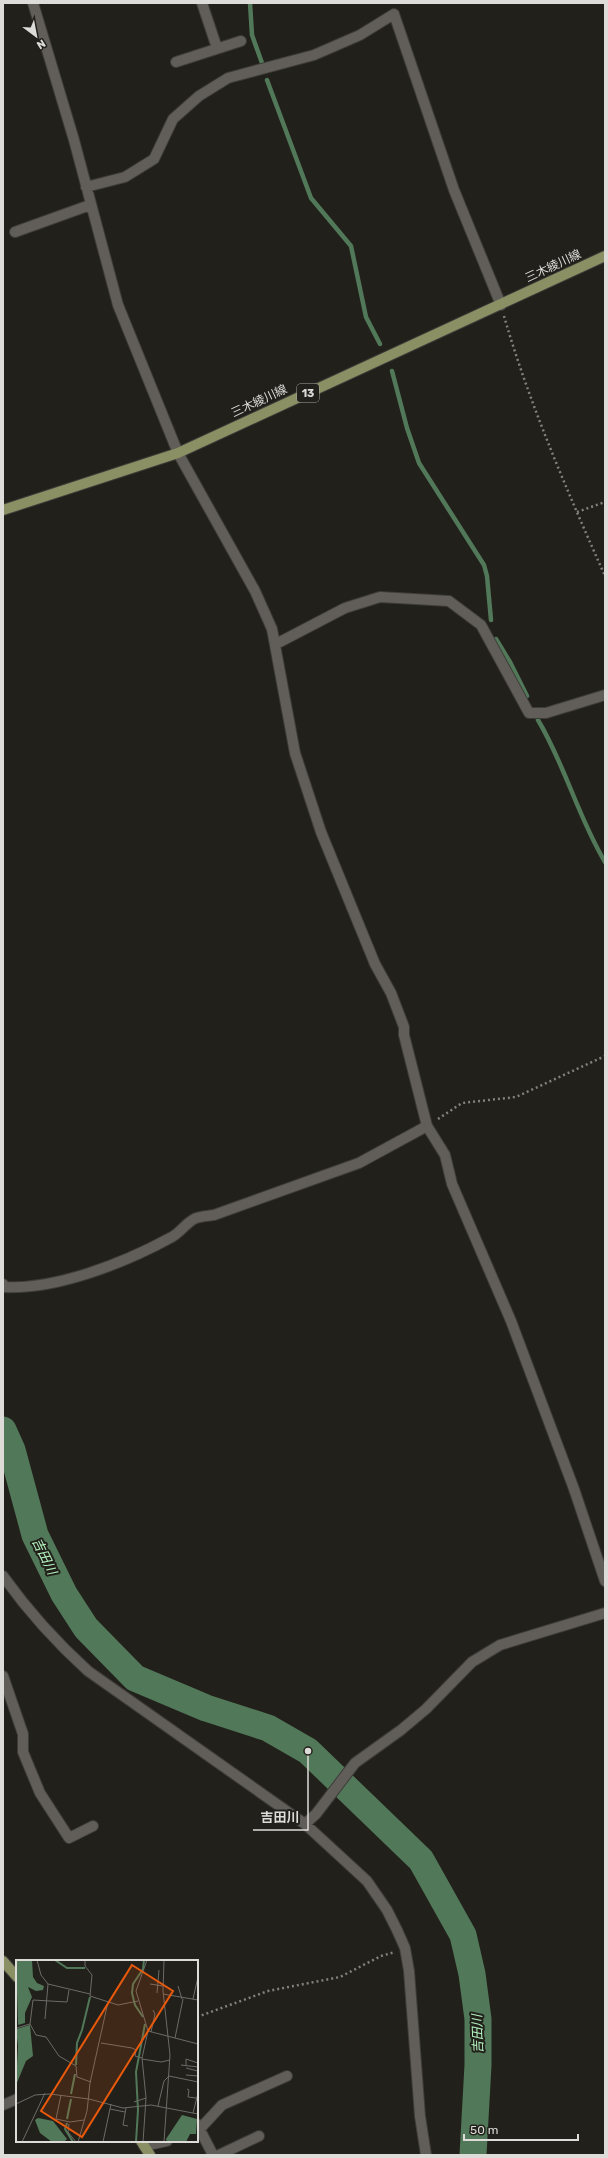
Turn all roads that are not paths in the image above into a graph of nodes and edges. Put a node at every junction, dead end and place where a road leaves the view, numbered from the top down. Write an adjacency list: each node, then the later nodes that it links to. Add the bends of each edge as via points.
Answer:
1 (33, 3): 6 (street)
2 (202, 3): 4 (street)
3 (241, 41): 4 (street)
4 (217, 48): 5 (street)
5 (176, 62)
6 (86, 187): 7 (street); 10 (street, via 125,177 154,159 173,120 199,96 228,78 314,55 360,35 394,14 454,190)
7 (90, 205): 8 (street); 11 (street, via 118,305)
8 (15, 232)
9 (605, 256): 10 (main road, 三木綾川線 / 13)
10 (501, 305): 11 (main road, 三木綾川線 / 13)
11 (178, 453): 12 (main road, 三木綾川線 / 13); 13 (street, via 255,591)
12 (3, 510)
13 (276, 644): 14 (street, via 345,608 380,597 450,601 481,626 529,714 546,713); 15 (street, via 295,753 322,832 375,964 391,993 404,1027)
14 (605, 695)
15 (427, 1126): 16 (street, via 359,1163 214,1215 194,1218 171,1238 105,1267 56,1282 25,1288 4,1288); 18 (street, via 445,1155 452,1184 510,1321 574,1489)
16 (3, 1284)
17 (3, 1576): 21 (street, via 20,1601 56,1641 88,1671)
18 (605, 1581)
19 (605, 1613): 21 (street, via 518,1639 486,1652 461,1672 426,1709 355,1763 316,1814)
20 (3, 1676): 22 (street, via 23,1734 23,1752 40,1793 70,1838)
21 (305, 1824): 35 (street, via 367,1882 387,1910 405,1948 420,2116)
22 (93, 1826)
23 (3, 1961): 24 (main road)
24 (16, 1977)
25 (287, 2076): 28 (street, via 222,2105)
26 (16, 2099): 27 (street)
27 (3, 2105)
28 (198, 2128): 33 (street)
29 (259, 2136): 34 (street)
30 (154, 2142): 31 (street)
31 (143, 2143): 32 (main road)
32 (150, 2155)
33 (213, 2155)
34 (219, 2155)
35 (426, 2155)

